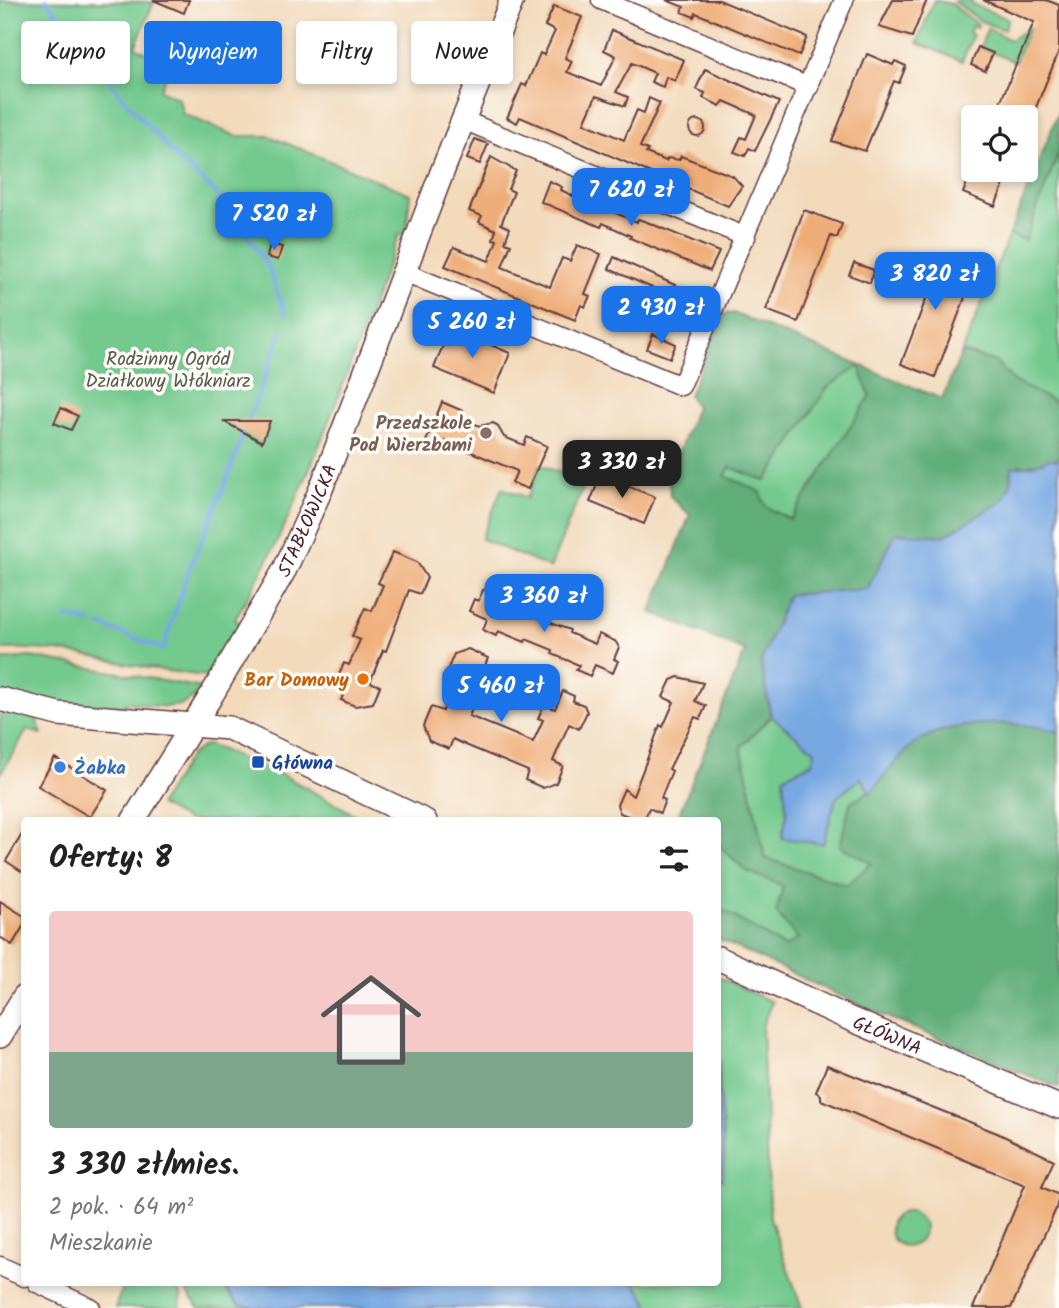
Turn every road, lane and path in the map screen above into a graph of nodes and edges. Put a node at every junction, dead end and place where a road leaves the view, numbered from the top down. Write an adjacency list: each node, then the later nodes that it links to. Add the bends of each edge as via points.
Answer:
1 (512, 0): 5 (street, STABŁOWICKA)
2 (601, 0): 4 (street)
3 (844, 0): 4 (street)
4 (809, 87): 6 (street)
5 (463, 120): 6 (street); 7 (street, STABŁOWICKA)
6 (746, 237): 7 (street, via 681,386)
7 (404, 272): 9 (street, STABŁOWICKA, via 321,489 285,569)
8 (0, 699): 9 (street, via 58,714)
9 (192, 724): 10 (street, STABŁOWICKA); 11 (street, via 229,728)
10 (135, 817)
11 (417, 817)
12 (721, 959): 15 (street, GŁÓWNA)
13 (21, 1002): 14 (street)
14 (0, 1036)
15 (1059, 1107)
16 (0, 1266): 17 (street)
17 (21, 1276)
18 (43, 1286): 19 (street)
19 (91, 1308)

